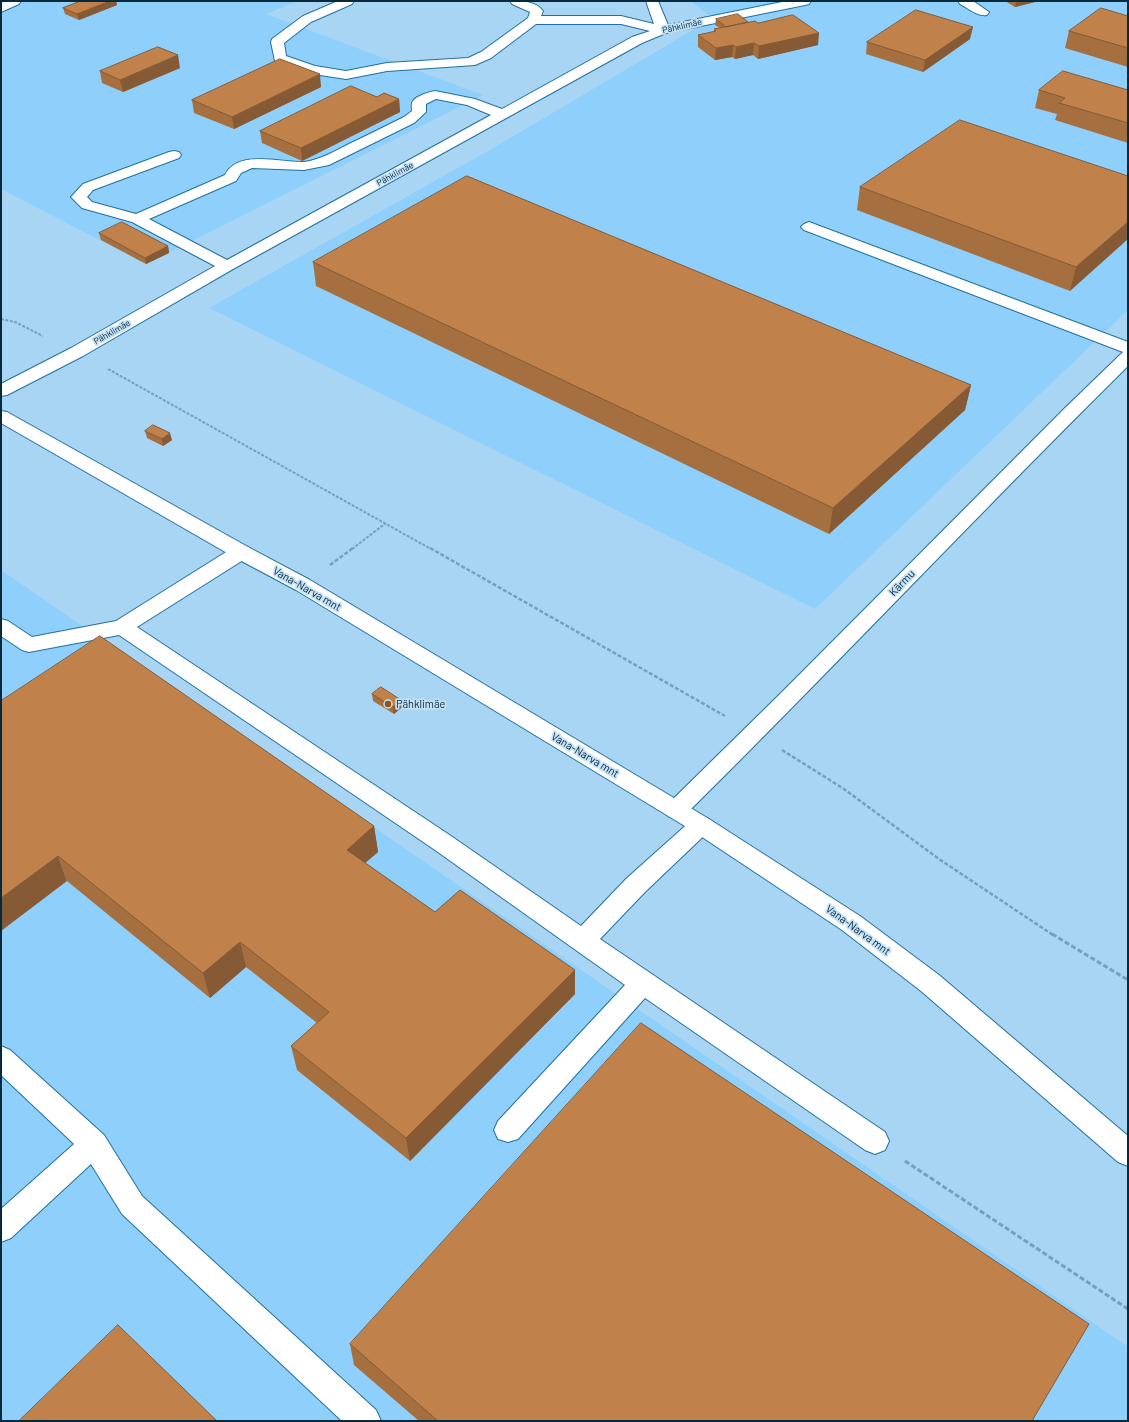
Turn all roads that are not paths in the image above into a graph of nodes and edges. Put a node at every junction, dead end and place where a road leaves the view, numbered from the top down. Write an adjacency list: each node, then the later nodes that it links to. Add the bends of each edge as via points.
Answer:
1 (15, 1): 8 (street)
2 (348, 1): 10 (street, via 307,19 277,42 280,58 312,70 346,75 387,67 470,62 486,56)
3 (516, 1): 10 (street, via 537,11)
4 (652, 1): 11 (street)
5 (805, 1): 7 (street, Pähklimäe)
6 (964, 1): 9 (street)
7 (771, 4): 11 (street, Pähklimäe)
8 (1, 8)
9 (983, 12)
10 (533, 20): 11 (street, via 621,20)
11 (663, 30): 12 (street, Pähklimäe, via 637,40)
12 (503, 114): 14 (street, via 470,102 435,95 418,102 419,112 409,120 324,162 304,166 250,164 235,170 231,178); 16 (street, Pähklimäe)
13 (174, 155): 14 (street, via 88,187 79,197 87,205)
14 (137, 220): 16 (street)
15 (810, 227): 17 (street)
16 (227, 266): 19 (street, Pähklimäe, via 78,352)
17 (1128, 348)
18 (1128, 356): 24 (street, Kärmu, via 1038,443 755,733)
19 (1, 391)
20 (1, 416): 21 (street, Vana-Narva mnt)
21 (241, 552): 23 (street); 24 (street, Vana-Narva mnt, via 310,589)
22 (1, 626): 23 (street, via 29,645)
23 (122, 627): 26 (street, via 437,839)
24 (676, 810): 25 (street, Vana-Narva mnt)
25 (701, 825): 26 (street, via 636,885); 32 (street, Vana-Narva mnt, via 851,923 930,983)
26 (583, 941): 27 (street)
27 (644, 983): 29 (street); 30 (street)
28 (1, 1058): 31 (street)
29 (508, 1130)
30 (875, 1141)
31 (94, 1144): 33 (street); 34 (street, via 132,1205)
32 (1128, 1153)
33 (1, 1228)
34 (365, 1421)

